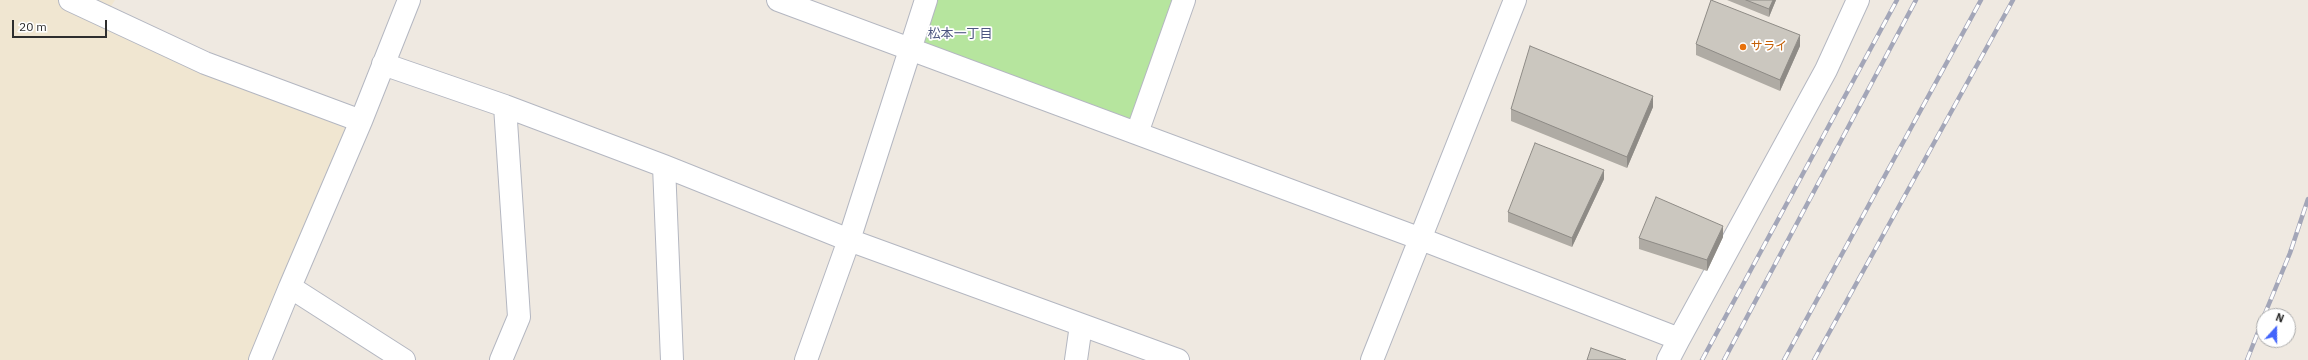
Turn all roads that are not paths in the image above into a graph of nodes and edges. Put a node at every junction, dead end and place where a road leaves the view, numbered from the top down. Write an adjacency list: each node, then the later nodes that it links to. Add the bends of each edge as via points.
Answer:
1 (70, 0): 11 (street, via 205,63)
2 (409, 0): 9 (street)
3 (778, 0): 8 (street)
4 (926, 0): 8 (street)
5 (1184, 0): 12 (street)
6 (1515, 0): 15 (street)
7 (1858, 0): 18 (street, via 1826,70)
8 (908, 50): 12 (street); 14 (street)
9 (384, 64): 10 (street); 11 (street)
10 (505, 106): 13 (street); 21 (street, via 519,317)
11 (361, 121): 16 (street)
12 (1137, 133): 15 (street)
13 (664, 166): 14 (street); 22 (street)
14 (849, 240): 17 (street); 23 (street)
15 (1421, 240): 18 (street); 26 (street)
16 (290, 288): 19 (street); 20 (street)
17 (1081, 325): 24 (street); 25 (street)
18 (1679, 339): 27 (street)
19 (260, 360)
20 (404, 360)
21 (501, 360)
22 (672, 360)
23 (806, 360)
24 (1076, 360)
25 (1178, 360)
26 (1372, 360)
27 (1668, 360)

